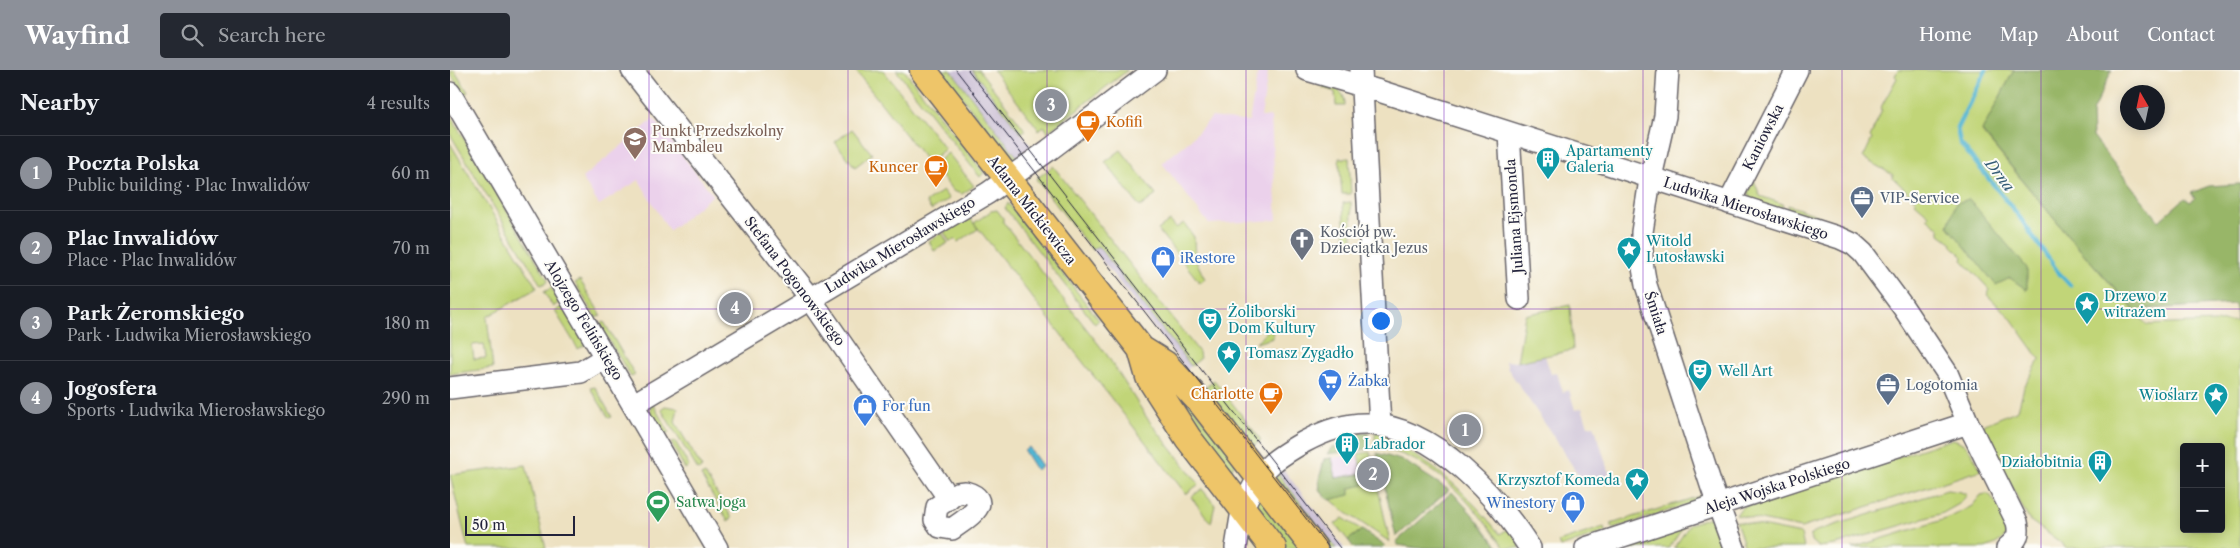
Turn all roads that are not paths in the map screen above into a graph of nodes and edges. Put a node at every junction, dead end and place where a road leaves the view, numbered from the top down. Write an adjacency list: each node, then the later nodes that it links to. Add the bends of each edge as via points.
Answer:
1 (632, 70): 13 (street, Stefana Pogonowskiego)
2 (923, 70): 11 (main road, Adama Mickiewicza)
3 (1155, 70): 11 (street, Ludwika Mierosławskiego)
4 (1307, 70): 7 (street, Ludwika Mierosławskiego)
5 (1668, 70): 10 (street, Śmiała, via 1665,116)
6 (1797, 70): 12 (street, Kaniowska)
7 (1361, 78): 9 (street, Ludwika Mierosławskiego); 20 (street)
8 (450, 93): 16 (street, Alojzego Felińskiego)
9 (1509, 133): 10 (street, Ludwika Mierosławskiego); 14 (street, Juliana Ejsmonda)
10 (1650, 178): 12 (street, Ludwika Mierosławskiego); 23 (street, Śmiała, via 1642,232 1644,274)
11 (1008, 180): 13 (street, Ludwika Mierosławskiego); 15 (main road, Adama Mickiewicza)
12 (1729, 203): 19 (street, Ludwika Mierosławskiego, via 1840,238 1858,248 1947,373)
13 (810, 298): 18 (street, Ludwika Mierosławskiego); 22 (street, Stefana Pogonowskiego)
14 (1519, 299)
15 (1141, 349): 21 (main road, Adama Mickiewicza, via 1165,364 1196,397); 24 (main road, Adama Mickiewicza, via 1149,377 1177,422)
16 (606, 357): 17 (street, via 581,372); 18 (street, Alojzego Felińskiego)
17 (450, 388)
18 (634, 404): 26 (street, Alojzego Felińskiego)
19 (1968, 423): 23 (street, Aleja Wojska Polskiego); 25 (street, Ludwika Mierosławskiego, via 2017,522 2019,533)
20 (1380, 426): 21 (street, via 1346,426 1316,436 1286,453); 30 (street, via 1422,441 1461,468 1514,523)
21 (1259, 475): 24 (street); 29 (main road, Adama Mickiewicza)
22 (949, 499)
23 (1719, 505): 31 (street, Aleja Wojska Polskiego); 32 (street, Śmiała)
24 (1243, 509): 27 (street); 28 (main road, Adama Mickiewicza)
25 (2010, 546)
26 (717, 548)
27 (1236, 548)
28 (1273, 548)
29 (1314, 548)
30 (1530, 548)
31 (1586, 548)
32 (1734, 548)

